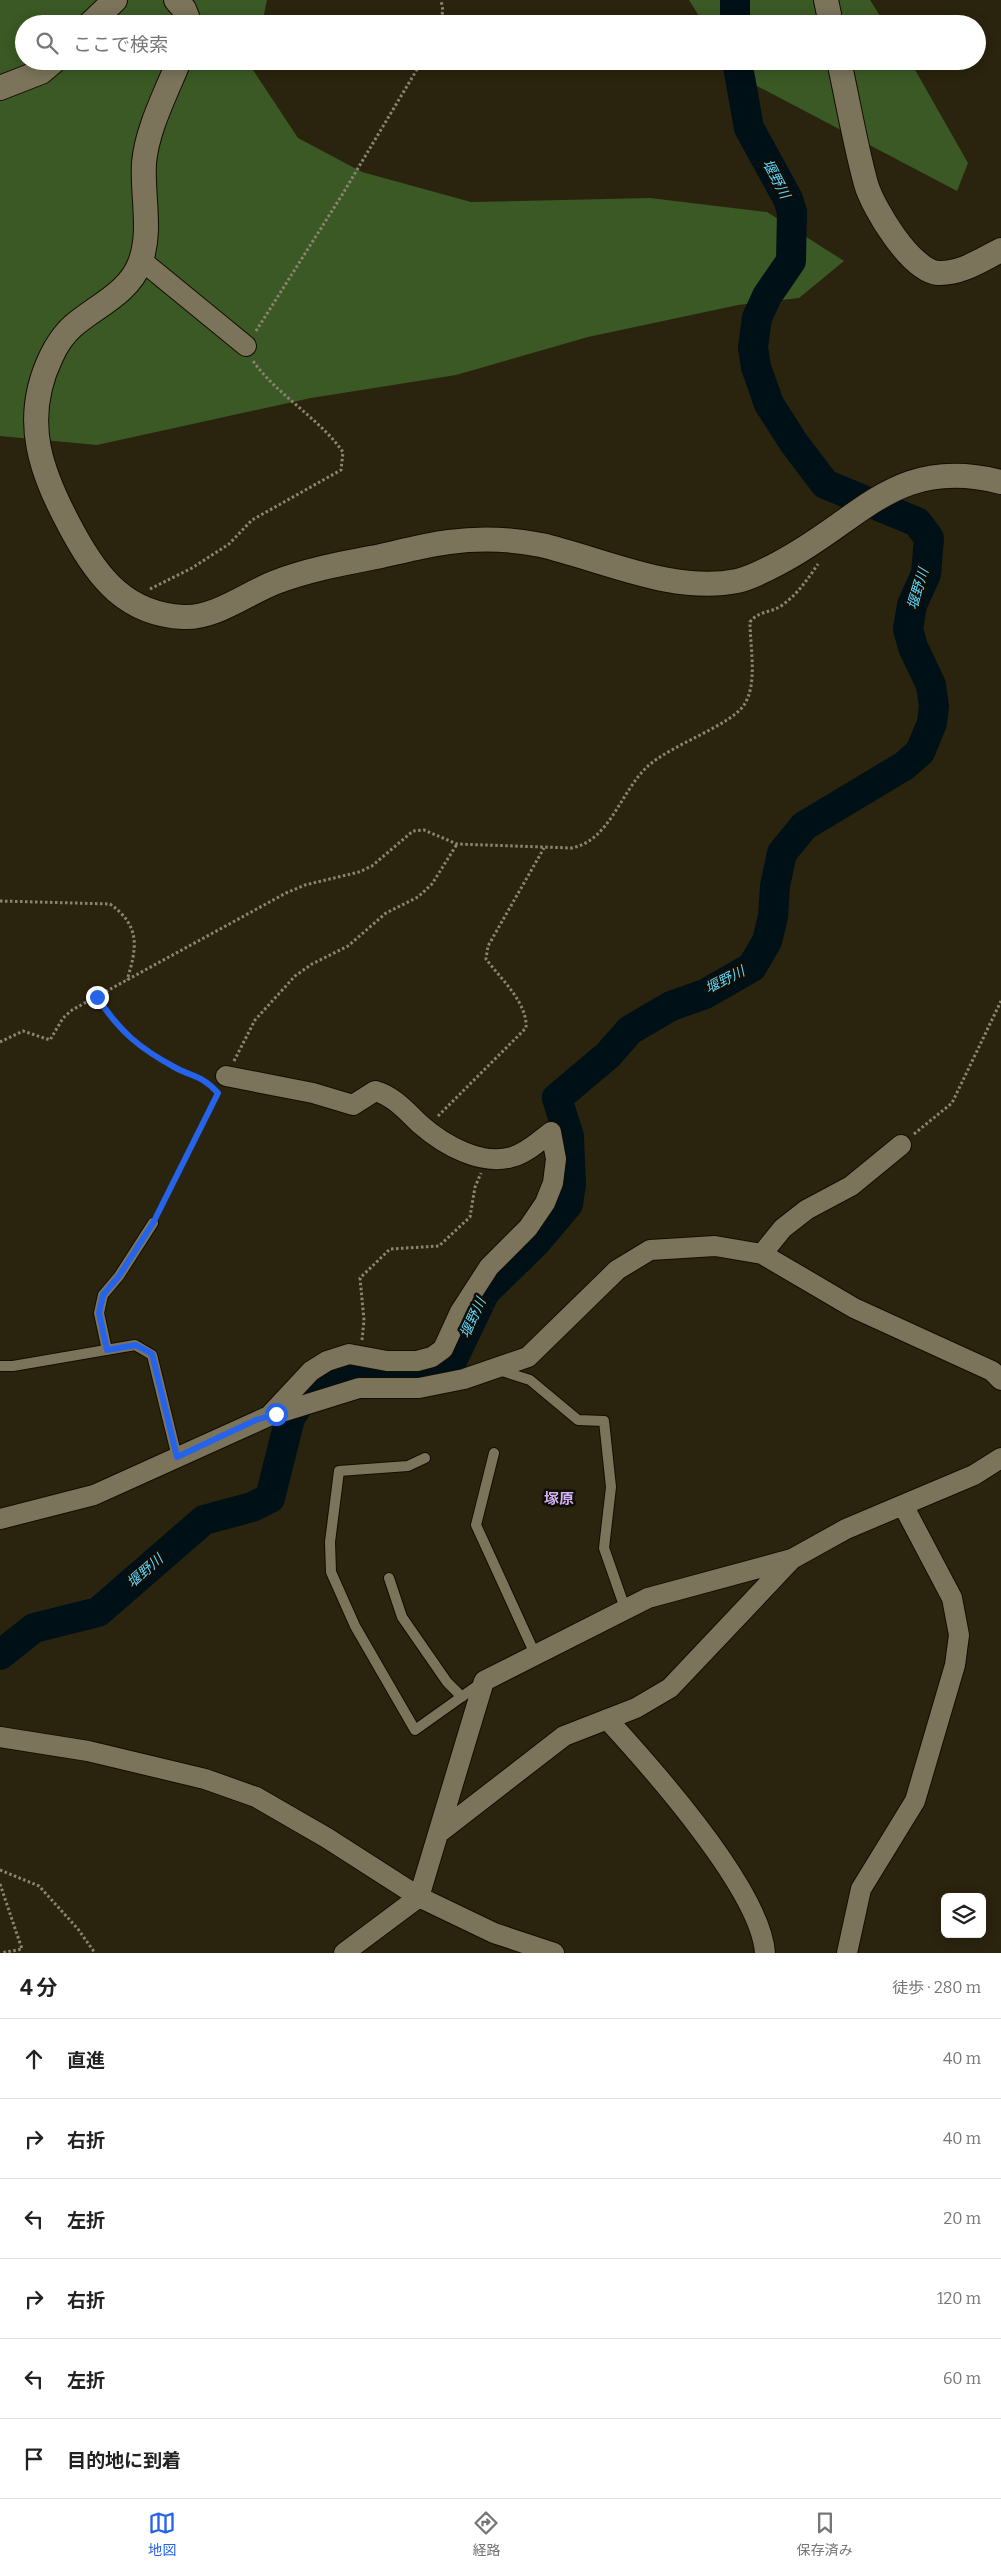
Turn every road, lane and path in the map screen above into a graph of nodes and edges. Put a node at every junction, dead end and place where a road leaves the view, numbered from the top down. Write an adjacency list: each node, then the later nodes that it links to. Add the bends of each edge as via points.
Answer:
1 (115, 0): 5 (street)
2 (176, 0): 6 (street)
3 (441, 0): 7 (path)
4 (826, 0): 8 (street)
5 (99, 15)
6 (186, 15)
7 (442, 15)
8 (829, 15)
9 (43, 70): 13 (street)
10 (176, 70): 15 (street, via 144,160 145,237)
11 (417, 70): 16 (path, via 342,196)
12 (841, 70): 14 (street, via 867,186 882,216 917,264 936,273 957,272)
13 (0, 88)
14 (1001, 250)
15 (141, 260): 16 (street); 19 (street, via 134,275 116,294 69,329 51,358 36,413 41,465 51,492 91,566 109,587)
16 (246, 346): 19 (path, via 266,379 333,437 344,452 341,470 252,520 229,544 192,568 148,590)
17 (1001, 482): 19 (street, via 962,475 913,480 858,510 802,551 769,569 739,580 682,583 538,544 490,539 447,542 307,571 272,583 216,610 187,618 158,614)
18 (820, 562): 21 (path, via 798,592 779,607 756,615 750,622 751,686 744,705 731,716 659,756 642,772 596,838 584,846)
19 (132, 603)
20 (458, 844): 21 (path); 23 (path, via 424,830 413,832 372,866 286,894); 27 (path, via 432,884 418,897 386,913 348,946 295,976 256,1020)
21 (544, 848): 28 (path, via 488,946 486,958 521,1006 527,1018 526,1028)
22 (0, 901): 23 (path, via 110,904 124,914 133,932 135,954)
23 (127, 980): 24 (path)
24 (97, 997): 26 (path, via 63,1018 50,1040 23,1031); 27 (path, via 114,1024 136,1043 182,1071)
25 (1001, 1001): 29 (path, via 952,1104)
26 (0, 1042)
27 (222, 1084): 28 (street, via 313,1093 353,1105 375,1092 388,1095); 31 (path)
28 (426, 1129): 30 (street, via 455,1148)
29 (901, 1145): 32 (street, via 851,1186 806,1210 783,1228)
30 (488, 1159): 34 (path, via 475,1187 470,1217 439,1246 390,1249 360,1278 364,1320); 34 (street, via 512,1157 527,1151 551,1132 556,1159 553,1183 545,1203 528,1228 489,1267 460,1312 443,1349 432,1357 417,1361)
31 (153, 1223): 33 (lane, via 103,1295 99,1313)
32 (762, 1254): 36 (street, via 716,1246 650,1250 618,1270 528,1357); 37 (street, via 854,1308 992,1370)
33 (107, 1350): 35 (lane); 41 (lane, via 136,1345 152,1354)
34 (354, 1356): 38 (street); 39 (street, via 327,1361 311,1371)
35 (0, 1366)
36 (494, 1368): 38 (street, via 464,1379 419,1388); 48 (lane, via 530,1380 578,1420 604,1421 611,1487 604,1548)
37 (1001, 1380)
38 (379, 1386): 39 (street, via 360,1388)
39 (273, 1414): 41 (street)
40 (494, 1452): 49 (lane, via 476,1525)
41 (177, 1457): 45 (street, via 94,1495)
42 (425, 1458): 51 (lane, via 408,1466 339,1470 330,1542 331,1572 355,1626 415,1730)
43 (1001, 1458): 44 (street, via 974,1475)
44 (902, 1506): 46 (street, via 846,1529); 63 (street, via 952,1598 959,1635 955,1665 915,1801 861,1888)
45 (0, 1519)
46 (792, 1559): 48 (street, via 648,1598); 52 (street, via 670,1688 636,1708)
47 (389, 1578): 51 (lane, via 402,1617 446,1682)
48 (626, 1610): 49 (street)
49 (534, 1654): 50 (street)
50 (484, 1681): 51 (lane); 54 (street)
51 (462, 1696)
52 (606, 1719): 54 (street, via 564,1736); 62 (street, via 649,1765 734,1878 753,1911 765,1941)
53 (0, 1737): 57 (street, via 88,1751 205,1779 256,1797)
54 (440, 1832): 57 (street)
55 (0, 1870): 59 (path, via 39,1886)
56 (0, 1884): 58 (path, via 22,1949)
57 (419, 1897): 60 (street); 61 (street, via 494,1933)
58 (1, 1953)
59 (95, 1953)
60 (344, 1953)
61 (554, 1953)
62 (766, 1953)
63 (847, 1953)

